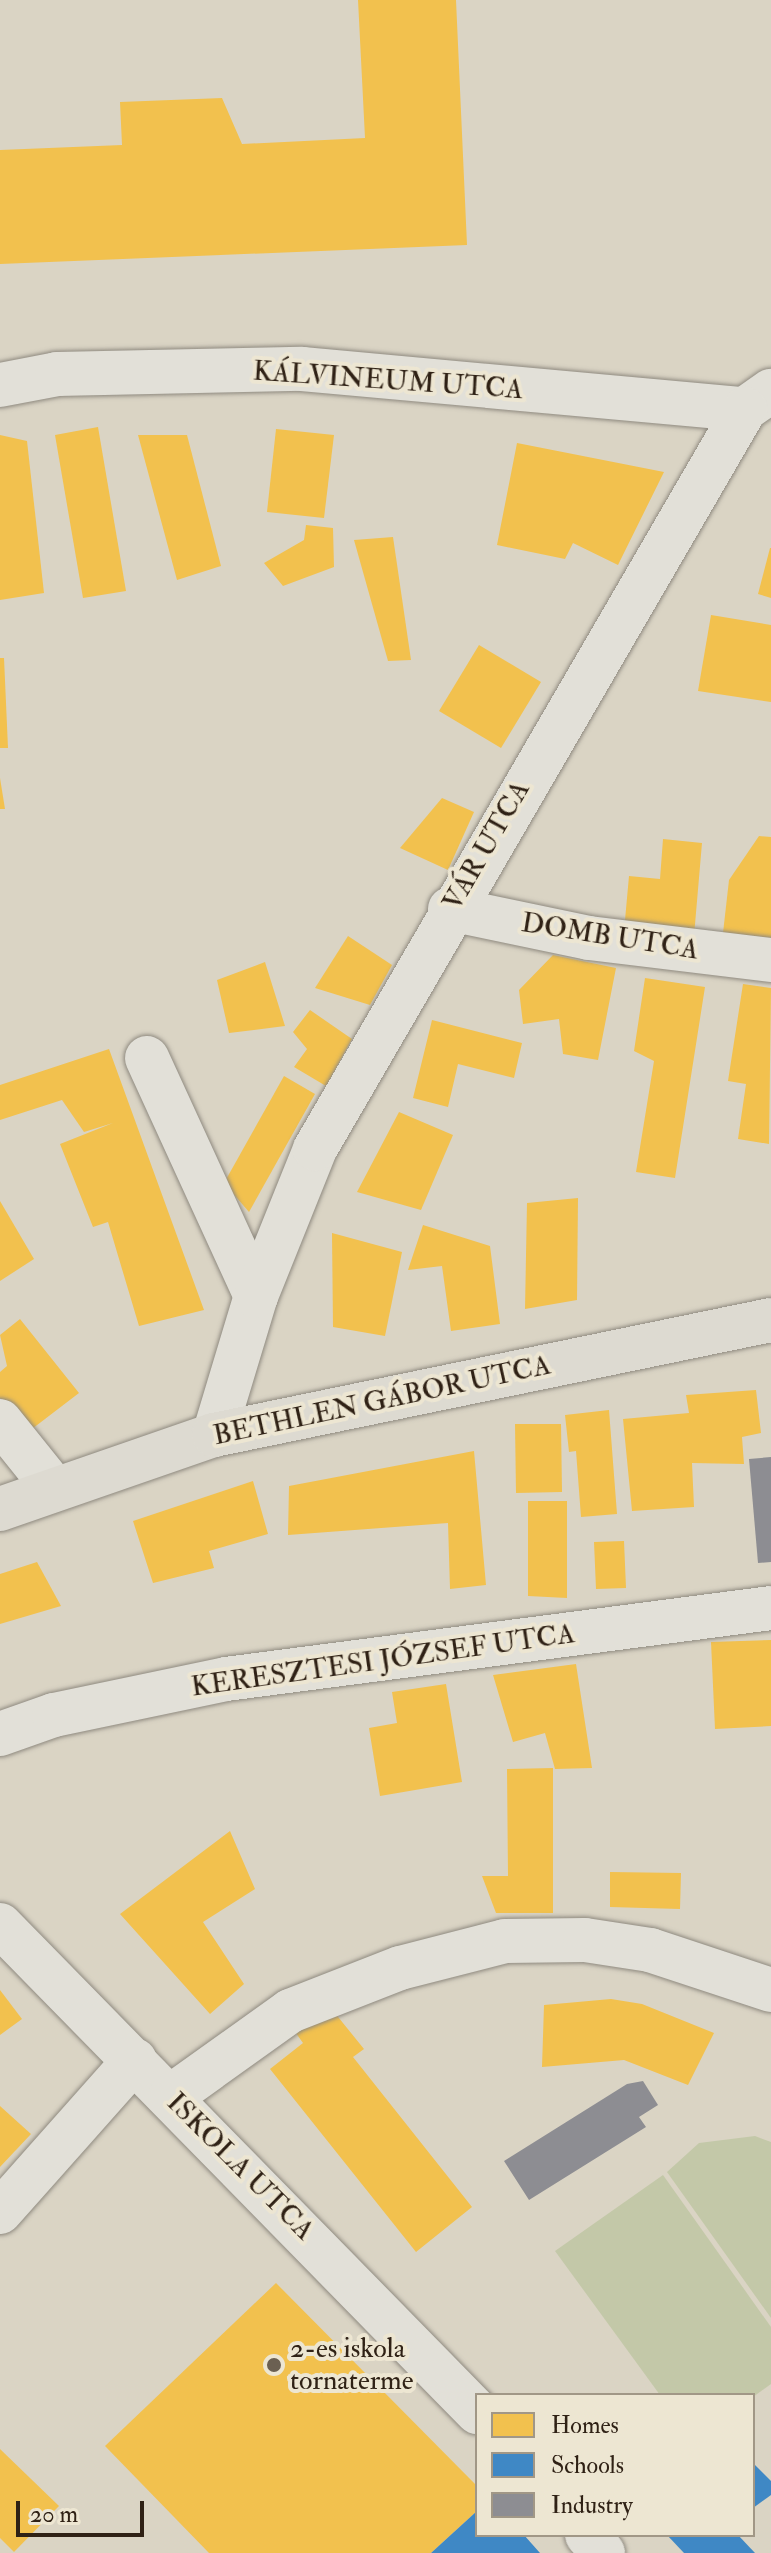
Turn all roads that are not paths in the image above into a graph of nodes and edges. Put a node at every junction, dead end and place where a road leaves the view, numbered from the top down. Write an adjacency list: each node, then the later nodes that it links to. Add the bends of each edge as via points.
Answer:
1 (0, 385): 2 (street, KÁLVINEUM UTCA, via 57,374 302,369)
2 (758, 400): 3 (street, VÁR UTCA)
3 (450, 909): 4 (street, DOMB UTCA, via 589,938); 6 (street, VÁR UTCA, via 315,1149)
4 (771, 960)
5 (147, 1058): 6 (street)
6 (256, 1296): 9 (street, VÁR UTCA)
7 (771, 1320): 9 (main road, BETHLEN GÁBOR UTCA)
8 (0, 1421): 10 (street)
9 (214, 1435): 10 (main road, BETHLEN GÁBOR UTCA)
10 (53, 1487): 11 (main road, BETHLEN GÁBOR UTCA)
11 (0, 1509)
12 (771, 1608): 13 (street, KERESZTESI JÓZSEF UTCA, via 226,1679 54,1715)
13 (0, 1734)
14 (0, 1925): 16 (street, ISKOLA UTCA)
15 (771, 1990): 17 (street, via 650,1950 585,1940 505,1941 400,1968 290,2011)
16 (135, 2060): 17 (street, ISKOLA UTCA); 18 (street)
17 (170, 2097): 19 (street, ISKOLA UTCA)
18 (0, 2212)
19 (475, 2410)
20 (589, 2537): 21 (street)
21 (603, 2553)

